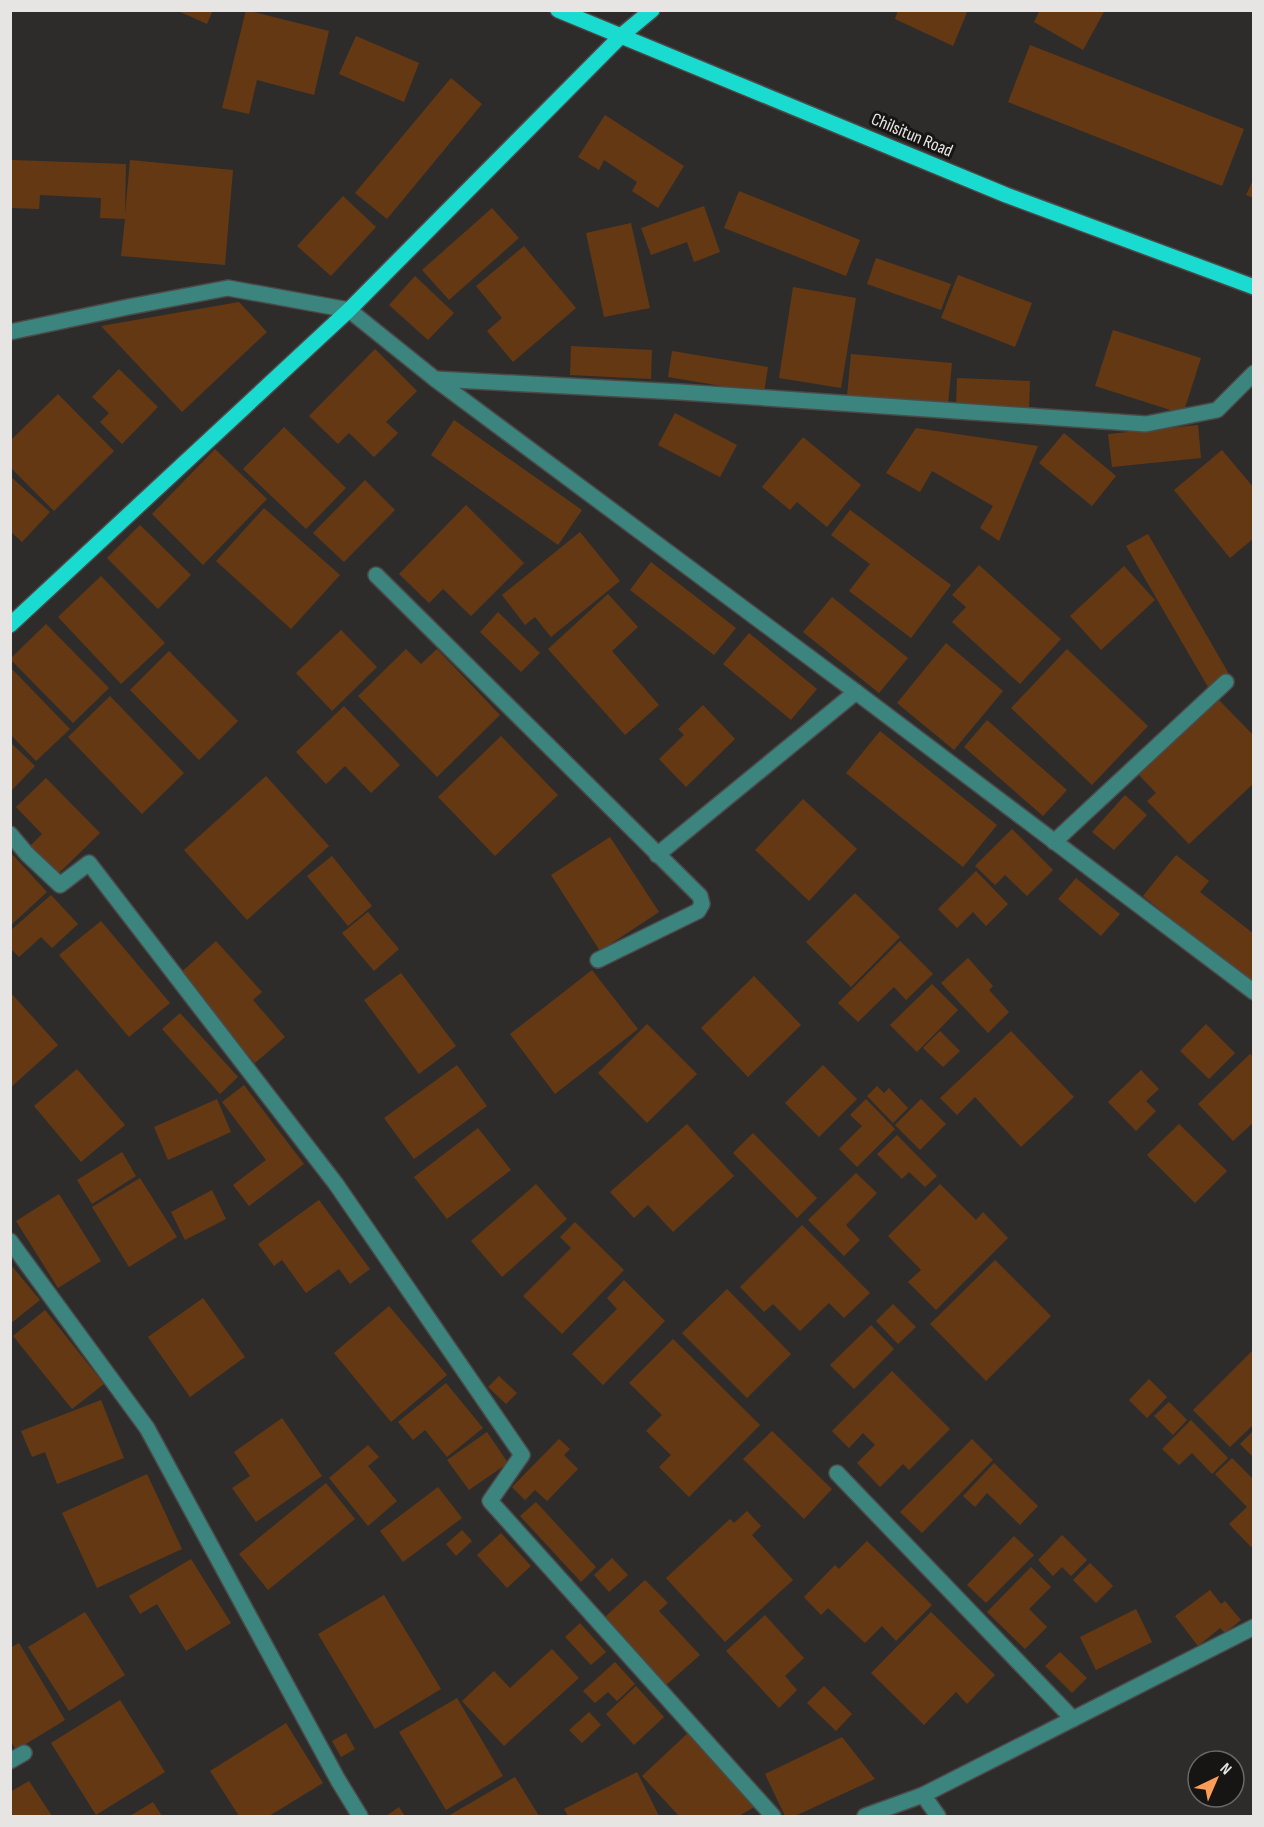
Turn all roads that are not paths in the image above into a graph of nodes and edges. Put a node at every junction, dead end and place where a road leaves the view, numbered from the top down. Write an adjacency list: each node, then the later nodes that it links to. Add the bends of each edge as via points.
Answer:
1 (558, 10): 3 (main road, Chilsitun Road)
2 (652, 10): 3 (main road)
3 (622, 35): 4 (main road, Chilsitun Road, via 1006,195); 5 (main road)
4 (1254, 287)
5 (349, 310): 6 (street, via 228,288); 8 (street); 10 (main road)
6 (10, 332)
7 (1254, 373): 8 (street, via 1217,410 1146,424)
8 (435, 379): 12 (street)
9 (376, 575): 15 (street)
10 (10, 625)
11 (1226, 682): 14 (street)
12 (856, 692): 14 (street); 15 (street)
13 (10, 834): 24 (street, via 60,885 89,863 336,1184 522,1455 490,1501)
14 (1054, 842): 17 (street)
15 (657, 855): 16 (street, via 700,896 702,904 698,911)
16 (598, 960)
17 (1254, 992)
18 (10, 1241): 23 (street, via 147,1428)
19 (837, 1473): 21 (street)
20 (1254, 1627): 21 (street)
21 (1073, 1719): 22 (street)
22 (923, 1796): 25 (street); 26 (street)
23 (360, 1816)
24 (773, 1816)
25 (866, 1816)
26 (938, 1816)

